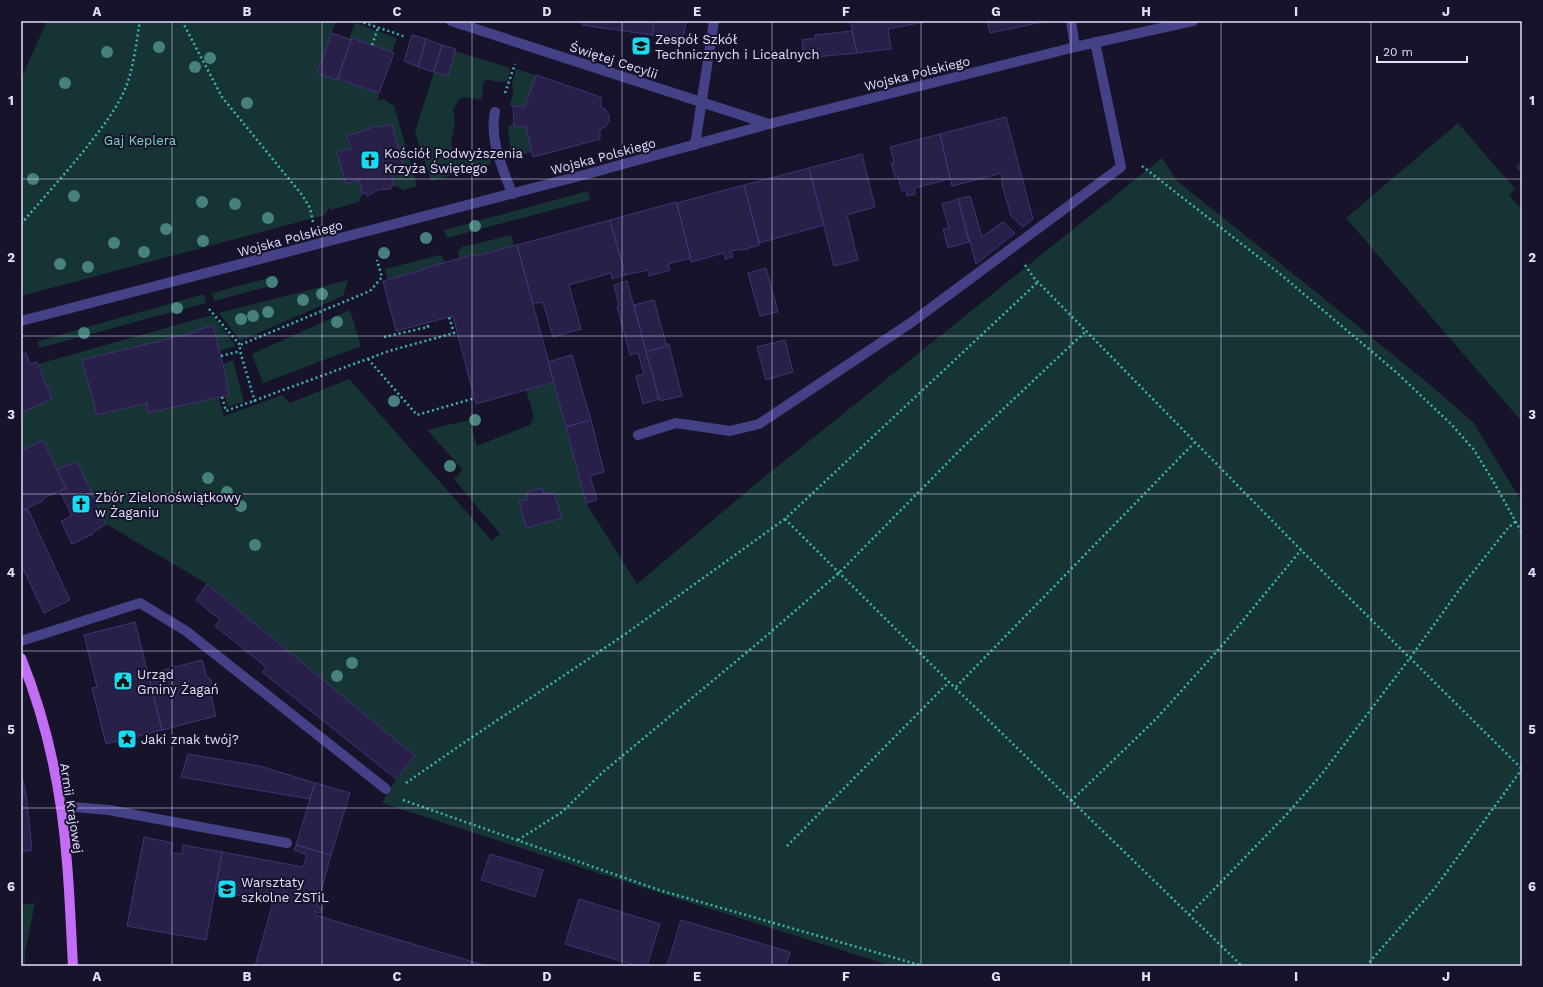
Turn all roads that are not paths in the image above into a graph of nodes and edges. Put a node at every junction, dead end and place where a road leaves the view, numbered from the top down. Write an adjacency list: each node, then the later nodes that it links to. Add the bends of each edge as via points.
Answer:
1 (451, 21): 7 (street, Świętej Cecylii)
2 (714, 21): 7 (street)
3 (1071, 21): 6 (street)
4 (1193, 21): 5 (street, Wojska Polskiego)
5 (1095, 42): 6 (street, Wojska Polskiego); 13 (street, via 1121,167 912,322 759,424 730,431 676,423)
6 (1075, 47): 9 (street, Wojska Polskiego)
7 (701, 102): 9 (street, Świętej Cecylii); 10 (street)
8 (495, 112): 11 (street, via 495,140)
9 (770, 124): 10 (street, Wojska Polskiego)
10 (695, 145): 11 (street, Wojska Polskiego)
11 (512, 194): 12 (street, Wojska Polskiego)
12 (21, 321)
13 (638, 435)
14 (21, 641): 16 (street, via 140,604 186,631)
15 (21, 658): 17 (main road, Armii Krajowej, via 38,707)
16 (386, 789)
17 (61, 806): 18 (street, via 109,810); 19 (main road, Armii Krajowej)
18 (287, 843)
19 (73, 966)

